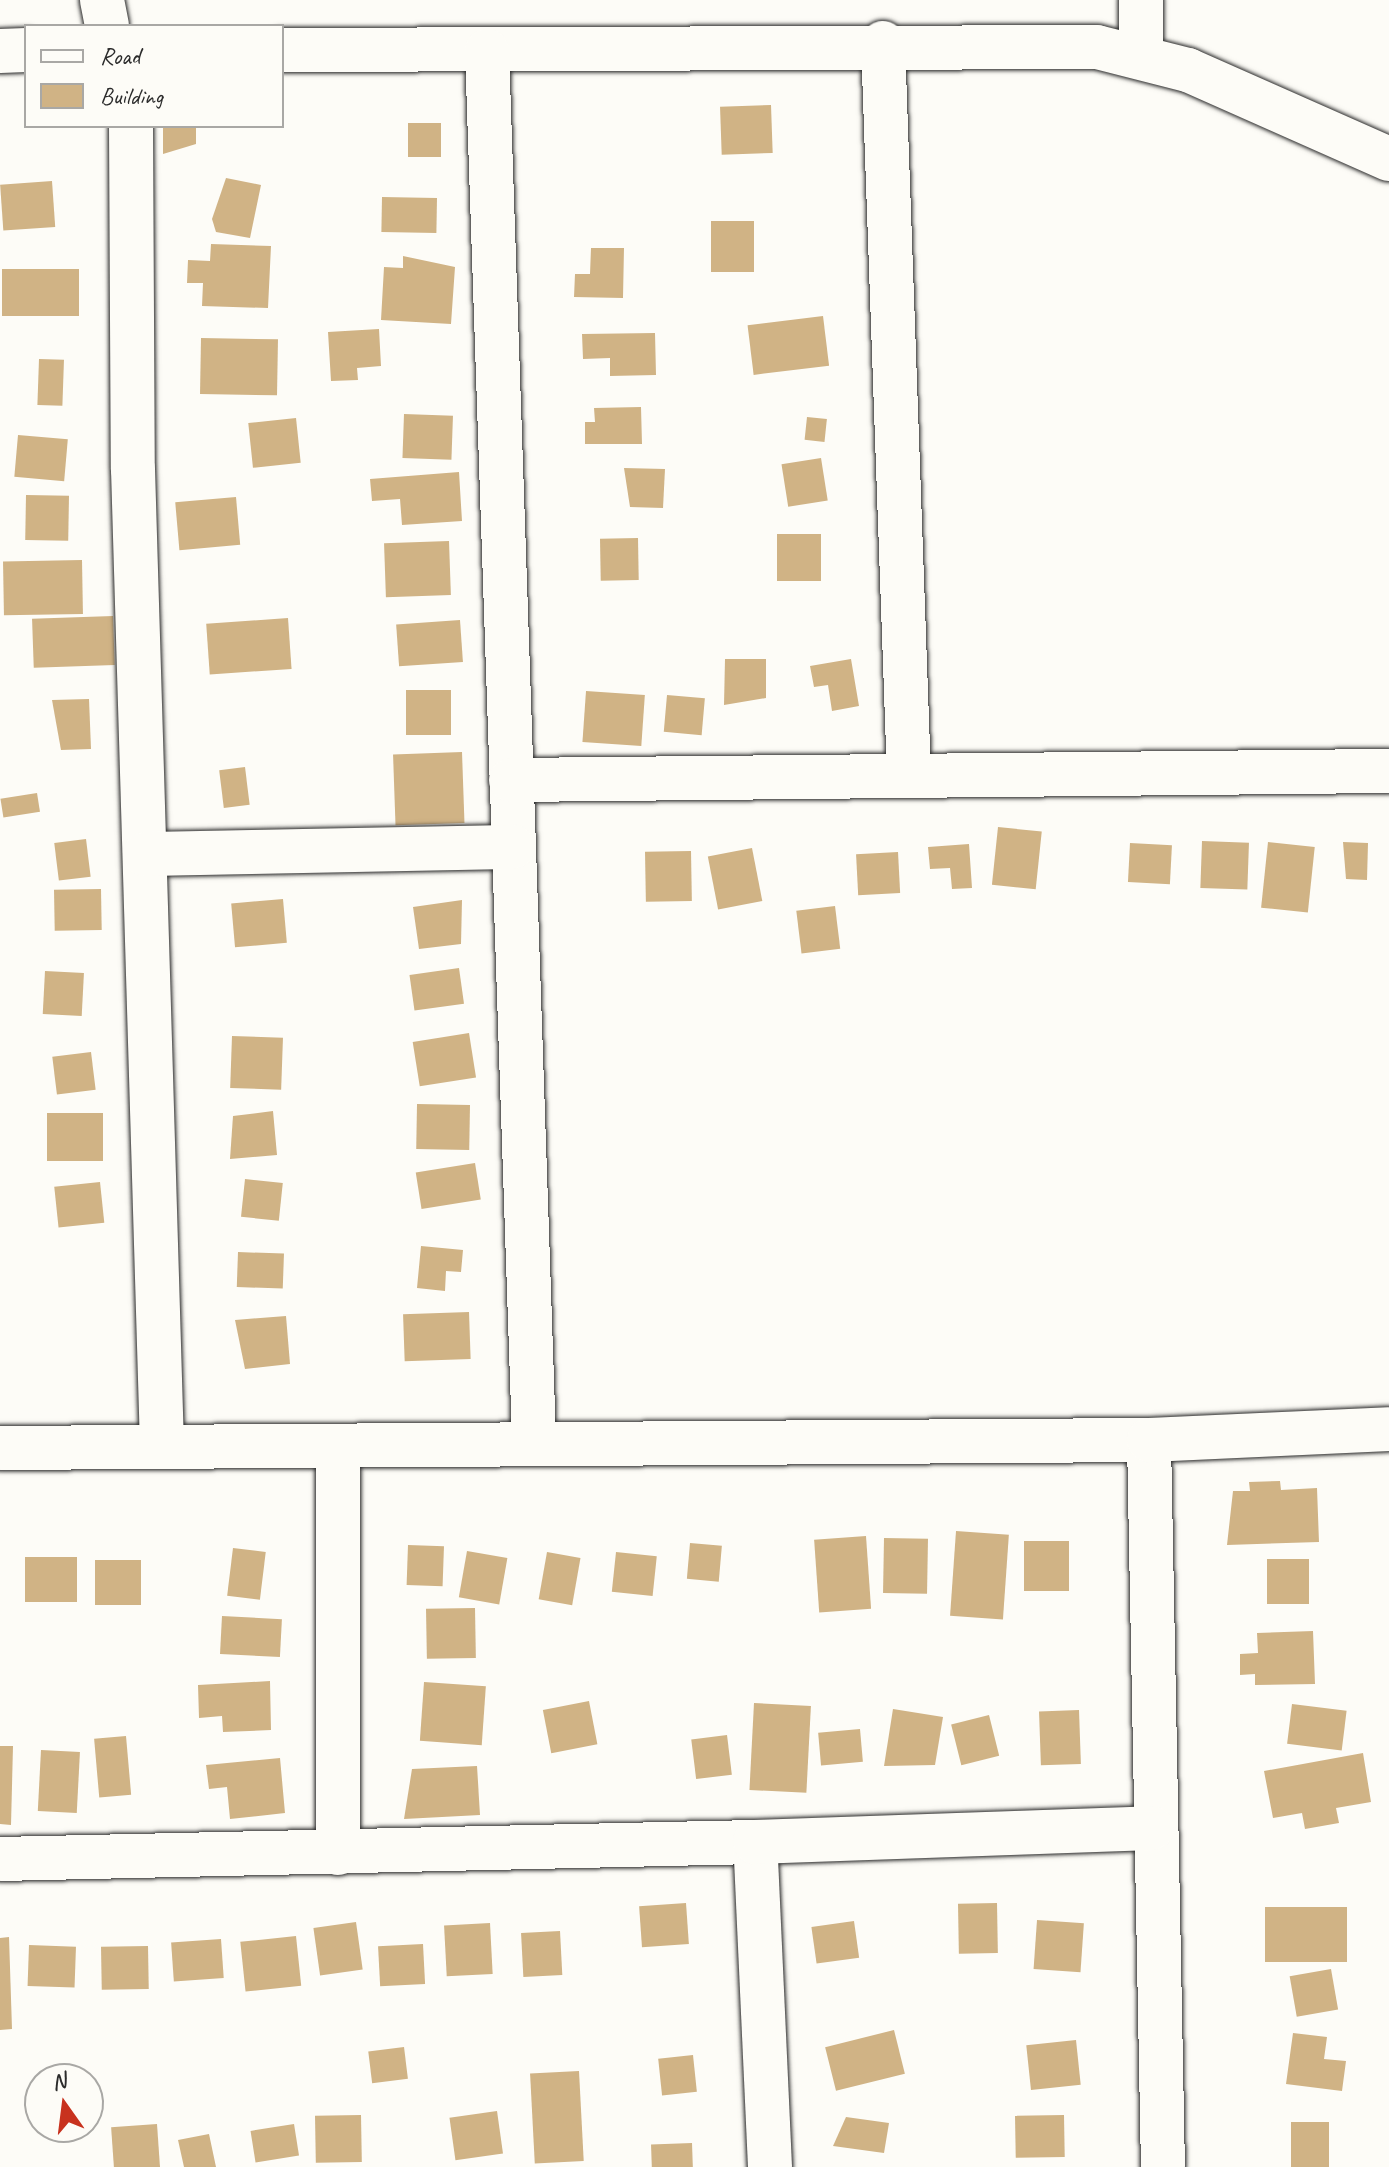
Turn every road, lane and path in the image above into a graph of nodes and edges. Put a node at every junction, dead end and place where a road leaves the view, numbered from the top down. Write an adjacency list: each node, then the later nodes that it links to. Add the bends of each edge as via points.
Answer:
1 (102, 0): 3 (street)
2 (1141, 0): 9 (street)
3 (107, 24)
4 (883, 43): 8 (street); 9 (street, via 1040,44); 13 (street)
5 (24, 50): 7 (street)
6 (284, 50): 8 (street)
7 (0, 51)
8 (487, 51): 14 (street)
9 (1141, 56): 11 (street, via 1229,86)
10 (131, 128): 16 (street)
11 (1389, 159)
12 (1389, 771): 13 (street)
13 (909, 775): 14 (street)
14 (511, 780): 15 (street)
15 (513, 847): 16 (street); 19 (street)
16 (145, 854): 20 (street)
17 (1389, 1429): 18 (street)
18 (1149, 1440): 19 (street); 23 (street)
19 (534, 1442): 21 (street)
20 (162, 1444): 21 (street); 22 (street)
21 (338, 1447): 25 (street)
22 (0, 1448)
23 (1152, 1828): 24 (street); 28 (street)
24 (755, 1842): 25 (street); 27 (street)
25 (338, 1853): 26 (street)
26 (0, 1859)
27 (770, 2167)
28 (1163, 2167)

